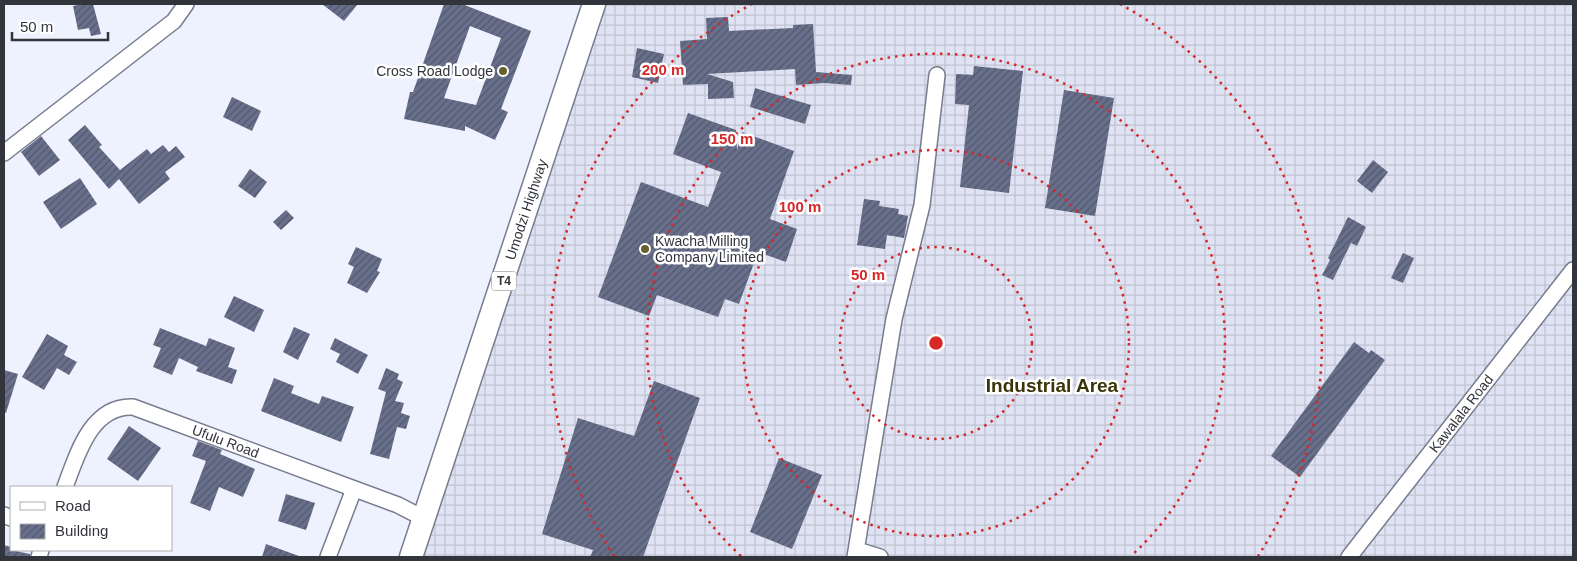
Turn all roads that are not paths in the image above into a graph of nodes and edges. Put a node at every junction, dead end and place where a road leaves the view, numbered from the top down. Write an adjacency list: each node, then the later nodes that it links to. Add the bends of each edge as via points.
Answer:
1 (186, 4): 4 (street, via 174,21)
2 (594, 4): 8 (highway, Umodzi Highway / T4)
3 (937, 75): 9 (street, via 922,205 894,319)
4 (4, 153)
5 (1573, 270): 13 (street, Kawalala Road)
6 (65, 486): 7 (street, Ufulu Road, via 86,435 106,413 119,406 133,407)
7 (354, 489): 8 (street, Ufulu Road); 10 (street)
8 (425, 519): 11 (highway, Umodzi Highway / T4)
9 (856, 554): 12 (street)
10 (328, 557)
11 (411, 557)
12 (880, 557)
13 (1349, 557)

